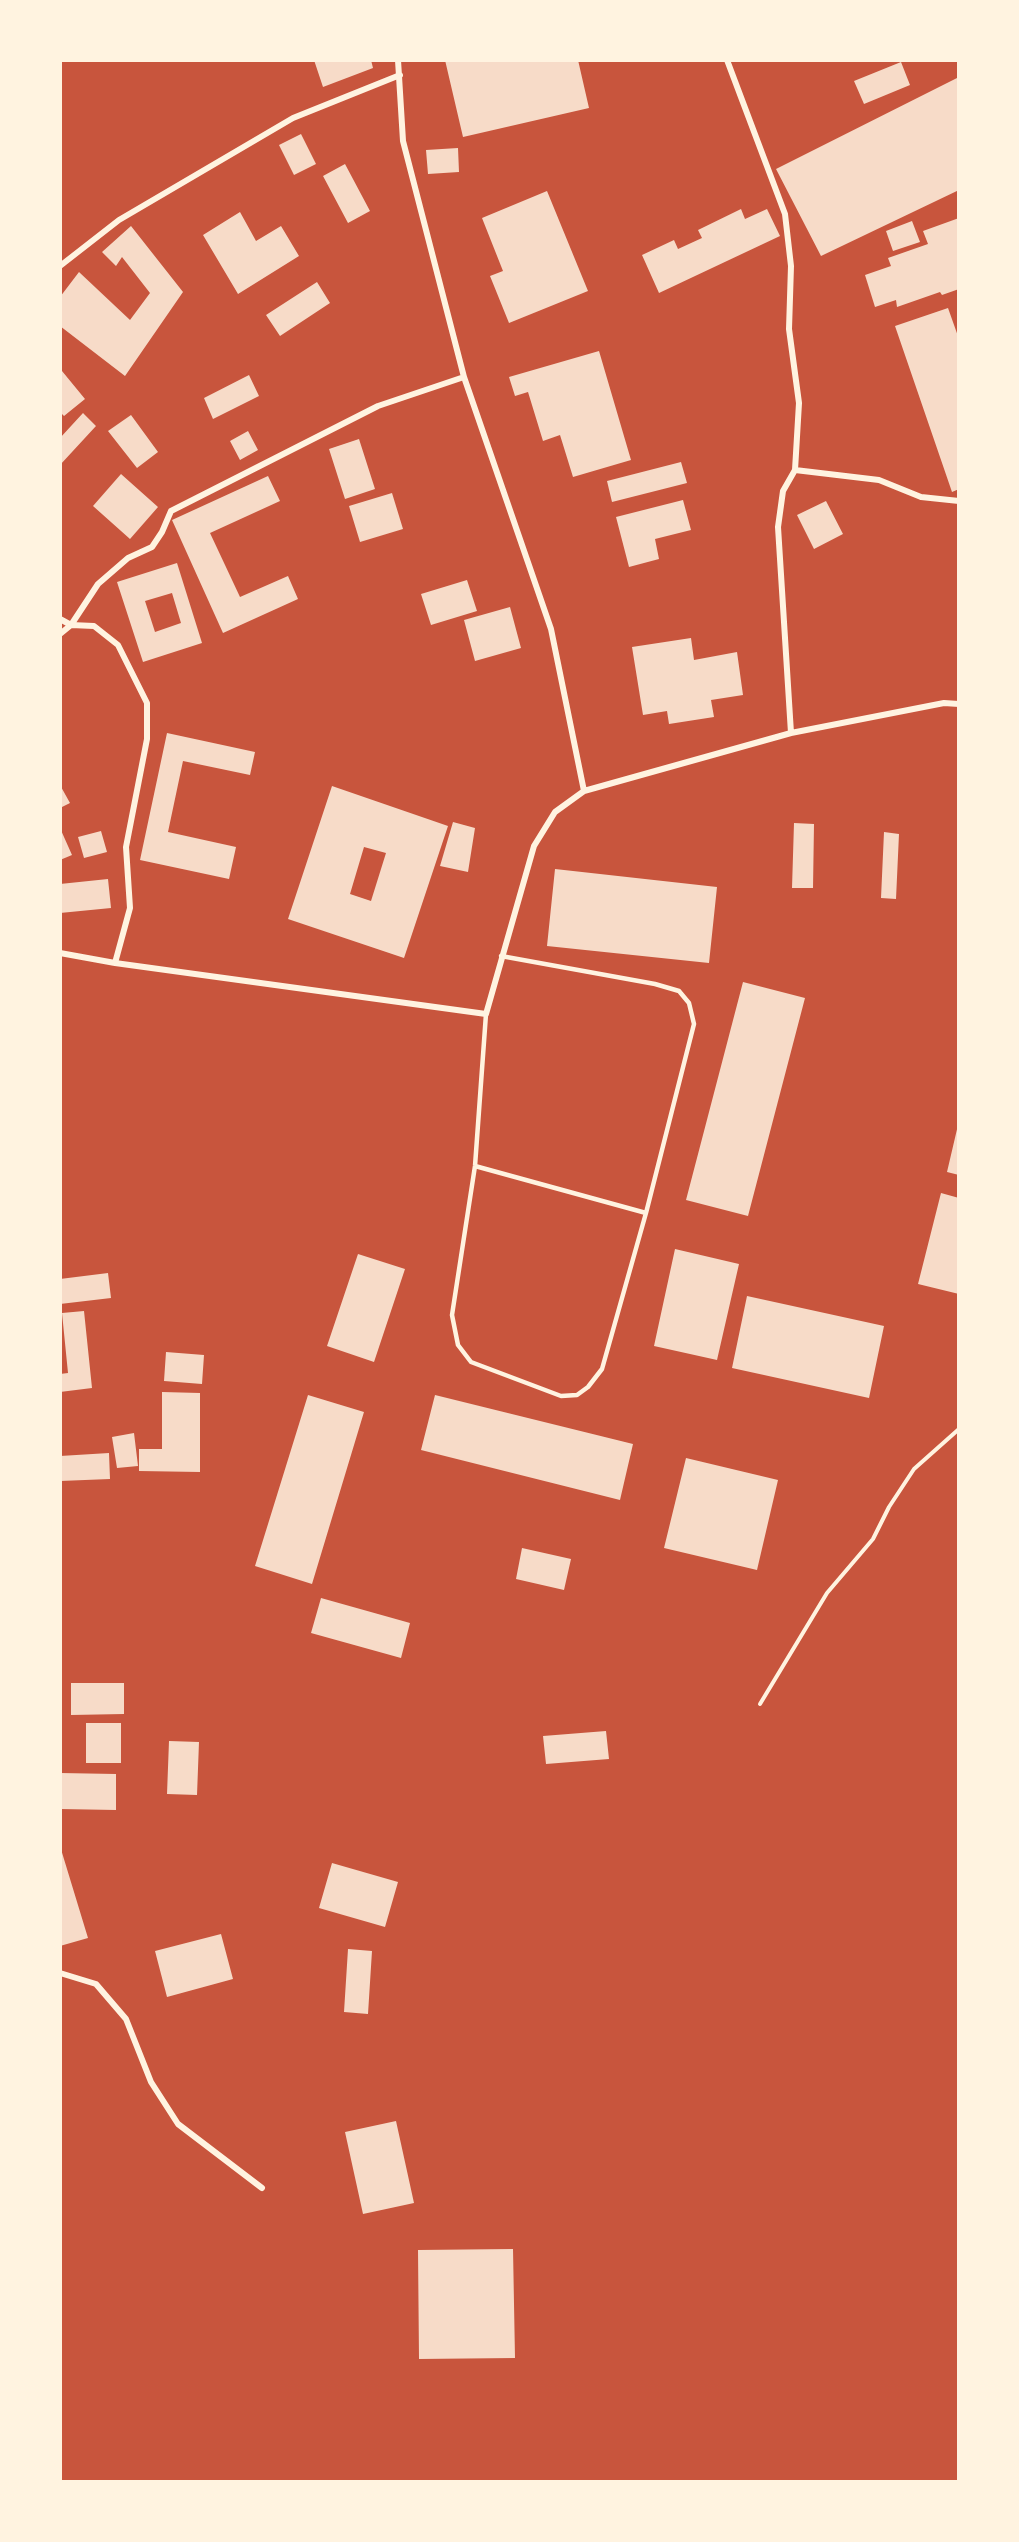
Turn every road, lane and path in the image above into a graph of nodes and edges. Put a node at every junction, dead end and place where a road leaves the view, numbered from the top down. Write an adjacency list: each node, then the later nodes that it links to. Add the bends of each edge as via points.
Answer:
1 (398, 60): 3 (street)
2 (727, 60): 6 (street, via 785,214 791,266 789,328 799,402)
3 (400, 75): 4 (street, via 294,118 119,220); 5 (street, via 403,141)
4 (60, 266)
5 (464, 377): 9 (street, via 378,406 171,511 152,547 128,558 98,584); 13 (street, via 551,629)
6 (795, 470): 7 (street, via 879,480 921,497); 12 (street, via 783,491 778,527)
7 (959, 501)
8 (60, 619): 9 (street)
9 (71, 625): 10 (street); 16 (street, via 94,626 118,645 147,703 147,739 126,847 130,908)
10 (60, 634)
11 (959, 704): 12 (street, via 944,703)
12 (791, 733): 13 (street)
13 (584, 791): 15 (street, via 555,812 534,846)
14 (60, 953): 16 (street)
15 (501, 956): 17 (street); 19 (lane, via 655,984 679,991 689,1003 694,1024)
16 (115, 963): 17 (street)
17 (486, 1014): 18 (lane)
18 (475, 1166): 19 (lane); 19 (lane, via 453,1315 458,1345 471,1362 561,1395 577,1395 602,1370)
19 (646, 1213)
20 (959, 1429): 21 (path, via 914,1469 873,1539 827,1593)
21 (760, 1704)
22 (60, 1973): 23 (street, via 96,1984 126,2019 151,2082 178,2124)
23 (262, 2188)

